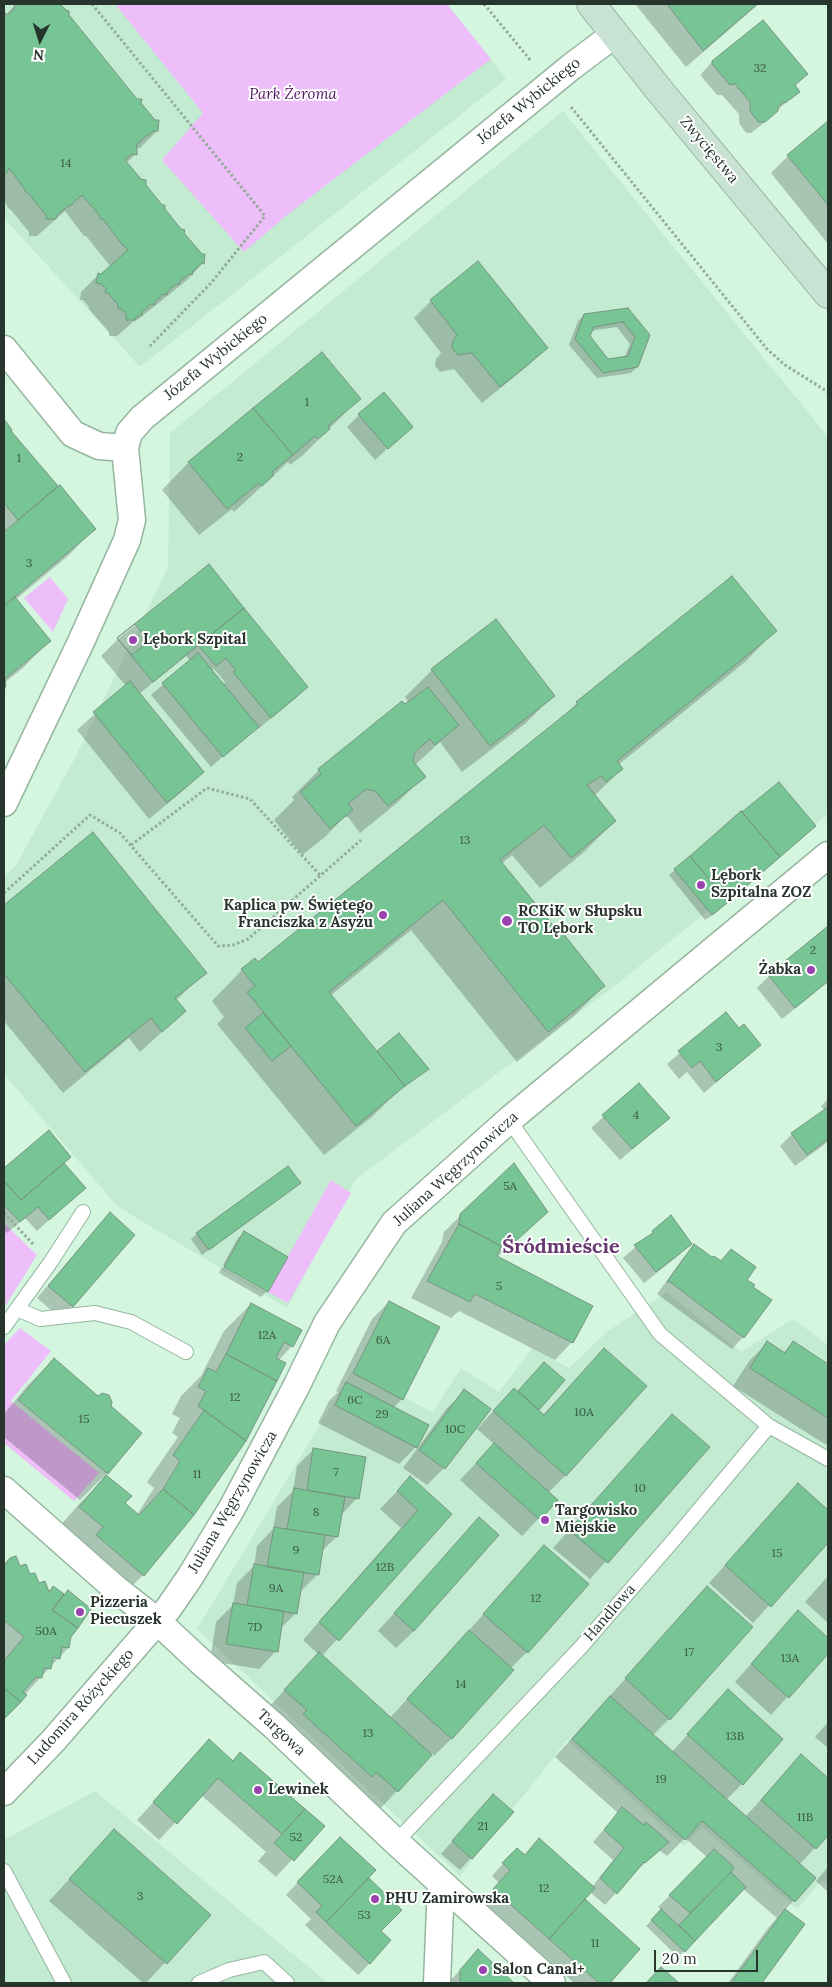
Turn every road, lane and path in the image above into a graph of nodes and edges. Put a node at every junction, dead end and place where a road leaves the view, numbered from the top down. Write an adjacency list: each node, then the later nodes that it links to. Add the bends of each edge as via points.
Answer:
1 (92, 4): 7 (path, via 265,216 212,283)
2 (484, 4): 5 (path)
3 (591, 4): 4 (main road, Zwycięstwa)
4 (615, 34): 5 (street, Józefa Wybickiego); 6 (main road, Zwycięstwa)
5 (550, 84): 9 (path, via 767,349 784,365); 10 (street, Józefa Wybickiego, via 142,418 129,433)
6 (828, 294)
7 (148, 348)
8 (4, 349): 10 (street, via 73,434 99,446)
9 (828, 392)
10 (125, 448): 11 (street, via 132,520 127,540)
11 (4, 803)
12 (361, 840): 15 (path)
13 (131, 845): 15 (path, via 207,788 250,799); 15 (path, via 218,946 233,946 248,939); 16 (path, via 120,833 90,815)
14 (828, 855): 17 (street, Juliana Węgrzynowicza)
15 (320, 875)
16 (4, 893)
17 (508, 1120): 24 (lane, via 660,1334); 27 (street, Juliana Węgrzynowicza, via 394,1223 327,1323 232,1508 190,1577)
18 (83, 1212): 20 (lane)
19 (4, 1213): 20 (path)
20 (50, 1263): 21 (lane)
21 (18, 1309): 22 (lane); 23 (lane, via 40,1318 95,1314 131,1322)
22 (4, 1327)
23 (186, 1352)
24 (768, 1426): 25 (lane); 29 (lane, Handlowa, via 581,1647)
25 (828, 1459)
26 (4, 1490): 27 (street, Targowa)
27 (157, 1621): 28 (street, Ludomira Różyckiego, via 53,1741); 29 (street, Targowa)
28 (4, 1792)
29 (396, 1842): 31 (street, Targowa)
30 (4, 1871): 32 (lane)
31 (442, 1884): 35 (street); 36 (street, Targowa)
32 (64, 1983)
33 (199, 1983): 34 (lane, via 229,1970 264,1962)
34 (287, 1983)
35 (437, 1983)
36 (552, 1983)

